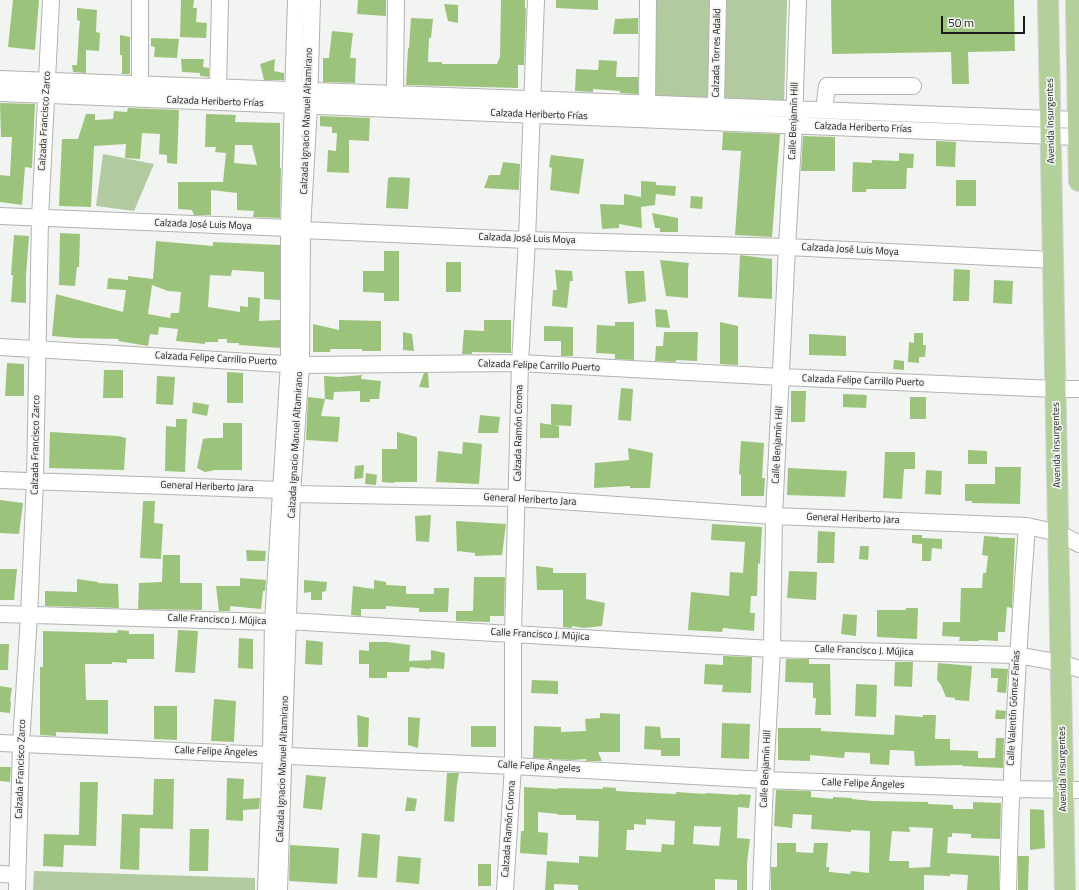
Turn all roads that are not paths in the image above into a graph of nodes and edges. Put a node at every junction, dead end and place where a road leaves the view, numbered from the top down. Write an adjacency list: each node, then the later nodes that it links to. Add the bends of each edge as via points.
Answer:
1 (51, 0): 16 (street, Calzada Francisco Zarco)
2 (140, 0): 14 (street)
3 (220, 0): 17 (street)
4 (296, 0): 20 (street, Calzada Ignacio Manuel Altamirano)
5 (312, 0): 20 (street, Calzada Ignacio Manuel Altamirano)
6 (396, 0): 19 (street)
7 (536, 0): 23 (street, Calzada Ramón Corona)
8 (648, 0): 21 (street)
9 (718, 0): 22 (street, Calzada Torres Adalid)
10 (798, 0): 24 (street, Calle Benjamín Hill)
11 (1048, 0): 27 (main road, Avenida Insurgentes)
12 (1076, 0): 28 (main road)
13 (0, 79): 16 (street, Calzada Heriberto Frías)
14 (140, 85): 16 (street, Calzada Heriberto Frías); 17 (street, Calzada Heriberto Frías)
15 (913, 86): 25 (street, via 827,86)
16 (47, 88): 18 (street, Calzada Heriberto Frías); 20 (street, Calzada Heriberto Frías); 32 (street, Calzada Francisco Zarco)
17 (218, 88): 20 (street, Calzada Heriberto Frías)
18 (0, 93)
19 (395, 94): 20 (street, Calzada Heriberto Frías); 23 (street, Calzada Heriberto Frías)
20 (301, 98): 23 (street, Calzada Heriberto Frías); 33 (street, Calzada Ignacio Manuel Altamirano)
21 (647, 104): 22 (street, Calzada Heriberto Frías); 23 (street, Calzada Heriberto Frías)
22 (716, 106): 24 (street, Calzada Heriberto Frías)
23 (533, 107): 26 (street, Calzada Heriberto Frías); 34 (street, Calzada Ramón Corona)
24 (794, 109): 25 (street, Calzada Heriberto Frías); 26 (street, Calle Benjamín Hill)
25 (824, 110): 27 (street, Calzada Heriberto Frías)
26 (794, 126): 27 (street, Calzada Heriberto Frías); 35 (street, Calle Benjamín Hill)
27 (1051, 127): 28 (street, Calzada Heriberto Frías); 36 (main road, Avenida Insurgentes)
28 (1078, 128): 29 (main road)
29 (1079, 176): 30 (main road)
30 (1079, 180)
31 (0, 216): 32 (street, Calzada José Luis Moya)
32 (40, 218): 33 (street, Calzada José Luis Moya); 38 (street, Calzada Francisco Zarco)
33 (295, 229): 34 (street, Calzada José Luis Moya); 40 (street, Calzada Ignacio Manuel Altamirano)
34 (527, 240): 35 (street, Calzada José Luis Moya); 39 (street, Calzada Ramón Corona)
35 (787, 247): 36 (street, Calzada José Luis Moya); 41 (street, Calle Benjamín Hill)
36 (1053, 260): 42 (main road, Avenida Insurgentes)
37 (0, 347): 38 (street, Calzada Felipe Carrillo Puerto)
38 (38, 349): 40 (street, Calzada Felipe Carrillo Puerto); 45 (street, Calzada Francisco Zarco)
39 (520, 363): 40 (street, Calzada Felipe Carrillo Puerto); 41 (street, Calzada Felipe Carrillo Puerto); 47 (street, Calzada Ramón Corona)
40 (295, 364): 46 (street, Calzada Ignacio Manuel Altamirano)
41 (781, 377): 42 (street, Calzada Felipe Carrillo Puerto); 48 (street, Calle Benjamín Hill)
42 (1056, 389): 43 (street, Calzada Felipe Carrillo Puerto); 50 (main road, Avenida Insurgentes)
43 (1079, 389)
44 (0, 480): 45 (street, General Heriberto Jara)
45 (35, 481): 46 (street, General Heriberto Jara); 53 (street, Calzada Francisco Zarco)
46 (286, 492): 47 (street, General Heriberto Jara); 54 (street, Calzada Ignacio Manuel Altamirano)
47 (517, 498): 48 (street, General Heriberto Jara); 55 (street, Calzada Ramón Corona)
48 (774, 516): 49 (street, General Heriberto Jara); 56 (street, Calle Benjamín Hill)
49 (1027, 526): 50 (street, General Heriberto Jara); 57 (street, Calle Valentín Gómez Farías)
50 (1059, 533): 51 (street, General Heriberto Jara); 58 (main road, Avenida Insurgentes)
51 (1079, 544)
52 (0, 614): 53 (street, Calle Francisco J. Mújica)
53 (29, 615): 54 (street, Calle Francisco J. Mújica); 60 (street, Calzada Francisco Zarco)
54 (280, 621): 55 (street, Calle Francisco J. Mújica); 61 (street, Calzada Ignacio Manuel Altamirano)
55 (513, 633): 56 (street, Calle Francisco J. Mújica); 62 (street, Calzada Ramón Corona)
56 (772, 649): 57 (street, Calle Francisco J. Mújica); 63 (street, Calle Benjamín Hill)
57 (1017, 655): 58 (street, Calle Francisco J. Mújica); 64 (street, Calle Valentín Gómez Farías)
58 (1070, 666): 65 (main road, Avenida Insurgentes)
59 (0, 743): 60 (street, Calle Felipe Ángeles)
60 (21, 744): 61 (street, Calle Felipe Ángeles); 67 (street, Calzada Francisco Zarco)
61 (277, 755): 62 (street, Calle Felipe Ángeles); 68 (street, Calzada Ignacio Manuel Altamirano); 69 (street, Calzada Ignacio Manuel Altamirano)
62 (513, 766): 63 (street, Calle Felipe Ángeles); 70 (street, Calzada Ramón Corona)
63 (765, 780): 64 (street, Calle Felipe Ángeles); 71 (street, Calle Benjamín Hill)
64 (1010, 789): 65 (street, Calle Felipe Ángeles); 72 (street, Calle Valentín Gómez Farías)
65 (1071, 790): 73 (main road, Avenida Insurgentes)
66 (0, 874): 67 (street)
67 (17, 882)
68 (266, 890)
69 (279, 890)
70 (505, 890)
71 (761, 890)
72 (1008, 890)
73 (1065, 890)

